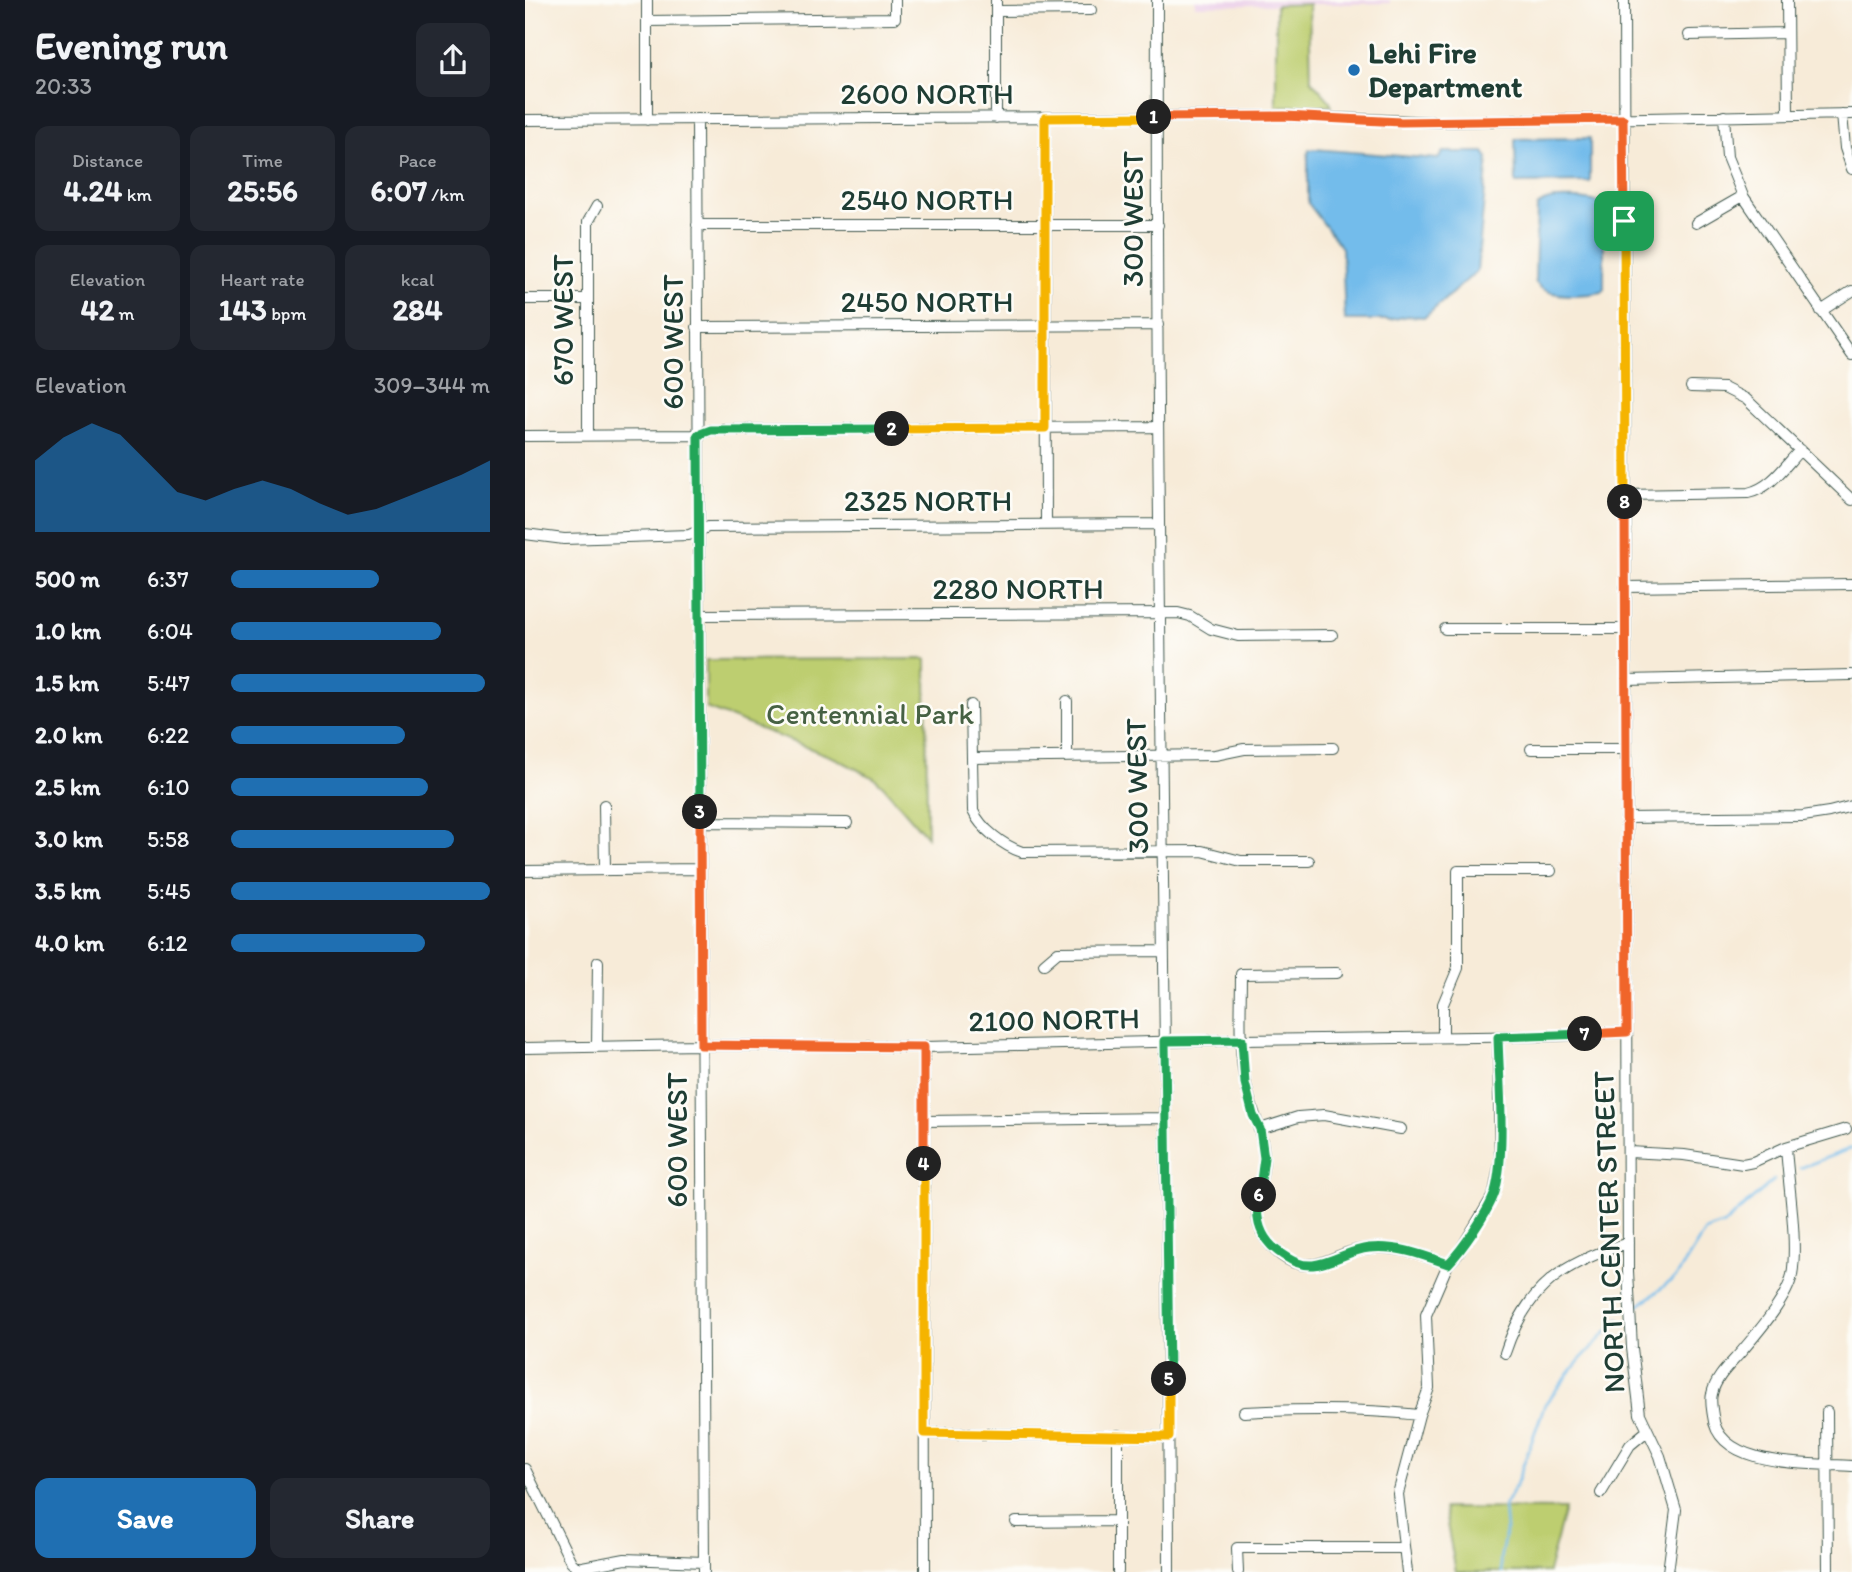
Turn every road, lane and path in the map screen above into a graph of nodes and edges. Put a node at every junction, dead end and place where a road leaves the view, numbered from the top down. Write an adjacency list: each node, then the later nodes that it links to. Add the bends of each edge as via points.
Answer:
1 (647, 0): 8 (street)
2 (895, 0): 8 (street, via 895,18)
3 (1157, 0): 14 (street, 300 WEST)
4 (1624, 0): 18 (street, NORTH CENTER STREET)
5 (1787, 0): 9 (street)
6 (996, 5): 7 (street); 15 (street)
7 (1091, 10)
8 (647, 21): 20 (street)
9 (1786, 33): 10 (street); 12 (street)
10 (1689, 35)
11 (1847, 114): 12 (street, 2600 NORTH); 21 (street, via 1845,148)
12 (1788, 115): 13 (street, 2600 NORTH)
13 (1724, 116): 18 (street, 2600 NORTH); 22 (street, via 1727,157)
14 (1157, 117): 16 (street, 2600 NORTH); 18 (street, 2600 NORTH, via 1285,116 1401,122); 27 (street, 300 WEST)
15 (996, 118): 16 (street, 2600 NORTH); 17 (street, 2600 NORTH)
16 (1045, 118): 25 (street)
17 (697, 119): 20 (street, 2600 NORTH); 26 (street, 600 WEST)
18 (1623, 119): 43 (street, NORTH CENTER STREET)
19 (525, 120): 20 (street, 2600 NORTH)
20 (647, 120)
21 (1852, 169)
22 (1743, 195): 24 (street); 31 (street)
23 (597, 206): 30 (street, 670 WEST, via 588,222)
24 (1696, 223)
25 (1045, 224): 26 (street, 2540 NORTH); 27 (street, 2540 NORTH); 32 (street)
26 (697, 225): 34 (street, 600 WEST)
27 (1158, 225): 33 (street, 300 WEST)
28 (1852, 290): 31 (street)
29 (525, 299): 30 (street)
30 (588, 299): 41 (street, 670 WEST)
31 (1821, 311): 35 (street)
32 (1046, 326): 33 (street, 2450 NORTH); 34 (street, 2450 NORTH); 38 (street)
33 (1158, 326): 37 (street, 300 WEST)
34 (697, 327): 39 (street, 600 WEST)
35 (1852, 355)
36 (1691, 387): 42 (street, via 1712,387 1746,399)
37 (1158, 427): 38 (street); 45 (street, 300 WEST)
38 (1045, 428): 39 (street, via 711,430); 46 (street)
39 (698, 435): 41 (street); 47 (street, 600 WEST)
40 (525, 436): 41 (street)
41 (588, 436)
42 (1800, 450): 43 (street, via 1760,490); 44 (street)
43 (1625, 495): 50 (street, NORTH CENTER STREET)
44 (1852, 500)
45 (1159, 524): 46 (street, 2325 NORTH); 51 (street, 300 WEST)
46 (1046, 525): 47 (street, 2325 NORTH, via 708,527)
47 (699, 531): 48 (street, 2325 NORTH, via 564,539); 52 (street, 600 WEST)
48 (525, 534)
49 (1852, 584): 50 (street)
50 (1625, 587): 54 (street, NORTH CENTER STREET)
51 (1159, 613): 52 (street, 2280 NORTH); 55 (street, 2280 NORTH, via 1190,616 1211,629 1238,636); 63 (street, 300 WEST)
52 (699, 615): 69 (street, 600 WEST)
53 (1445, 629): 54 (street)
54 (1626, 629): 57 (street, NORTH CENTER STREET)
55 (1332, 635)
56 (1852, 675): 57 (street)
57 (1626, 680): 61 (street, NORTH CENTER STREET)
58 (1067, 701): 64 (street)
59 (971, 705): 65 (street)
60 (1333, 748): 63 (street)
61 (1625, 748): 62 (street); 68 (street, NORTH CENTER STREET)
62 (1531, 749)
63 (1161, 756): 64 (street); 71 (street, 300 WEST)
64 (1067, 757): 65 (street)
65 (972, 758): 71 (street, via 976,819 1008,847 1022,852)
66 (604, 805): 74 (street)
67 (1852, 806): 68 (street, via 1803,816)
68 (1626, 818): 81 (street, NORTH CENTER STREET)
69 (700, 822): 70 (street); 73 (street, 600 WEST)
70 (847, 823)
71 (1162, 851): 72 (street, via 1202,852 1241,861); 77 (street, 300 WEST)
72 (1309, 861)
73 (700, 869): 74 (street); 86 (street, 600 WEST)
74 (605, 870): 75 (street)
75 (525, 871)
76 (1551, 872): 82 (street, via 1458,871 1458,968 1443,1004)
77 (1164, 951): 79 (street, via 1058,952); 85 (street, 300 WEST)
78 (598, 962): 87 (street)
79 (1045, 964)
80 (1337, 972): 84 (street, via 1241,974)
81 (1627, 1032): 83 (street, 2100 NORTH); 96 (street, NORTH CENTER STREET)
82 (1443, 1037): 83 (street, 2100 NORTH); 84 (street, 2100 NORTH)
83 (1498, 1037): 98 (street, via 1500,1161 1494,1194)
84 (1242, 1040): 85 (street, 2100 NORTH); 92 (street, via 1245,1083)
85 (1165, 1041): 88 (street, 2100 NORTH); 90 (street, 300 WEST)
86 (701, 1045): 87 (street, 2100 NORTH); 88 (street, 2100 NORTH); 114 (street, 600 WEST)
87 (597, 1047): 89 (street, 2100 NORTH)
88 (924, 1047): 91 (street)
89 (525, 1048)
90 (1166, 1118): 91 (street); 106 (street, 300 WEST)
91 (925, 1121): 104 (street)
92 (1260, 1129): 93 (street, via 1298,1117 1324,1115); 98 (street, via 1264,1158 1258,1225 1266,1241 1296,1264 1311,1266 1371,1248 1415,1252)
93 (1401, 1129)
94 (1846, 1129): 95 (street)
95 (1786, 1147): 96 (street, via 1743,1164); 107 (street, via 1792,1276 1786,1292 1720,1376 1711,1396 1714,1422 1723,1440 1747,1455)
96 (1629, 1152): 97 (street, NORTH CENTER STREET)
97 (1628, 1243): 99 (street, via 1585,1258 1553,1278 1514,1325); 103 (street, NORTH CENTER STREET, via 1635,1385)
98 (1448, 1264): 102 (street, via 1426,1315 1429,1388)
99 (1505, 1353)
100 (1244, 1412): 102 (street, via 1324,1409)
101 (1827, 1412): 107 (street)
102 (1419, 1415): 113 (street, via 1398,1494)
103 (1647, 1431): 110 (street, via 1630,1445); 120 (street, NORTH CENTER STREET, via 1660,1456 1676,1510)
104 (924, 1433): 105 (street); 115 (street)
105 (1118, 1435): 106 (street); 111 (street)
106 (1169, 1437): 117 (street, 300 WEST)
107 (1826, 1464): 108 (street); 121 (street)
108 (1852, 1466)
109 (525, 1469): 114 (street, via 577,1568 625,1559)
110 (1601, 1493)
111 (1118, 1521): 112 (street); 116 (street)
112 (1016, 1522)
113 (1404, 1548): 118 (street, via 1237,1548); 119 (street)
114 (704, 1567)
115 (925, 1572)
116 (1118, 1572)
117 (1170, 1572)
118 (1238, 1572)
119 (1407, 1572)
120 (1668, 1572)
121 (1828, 1572)

